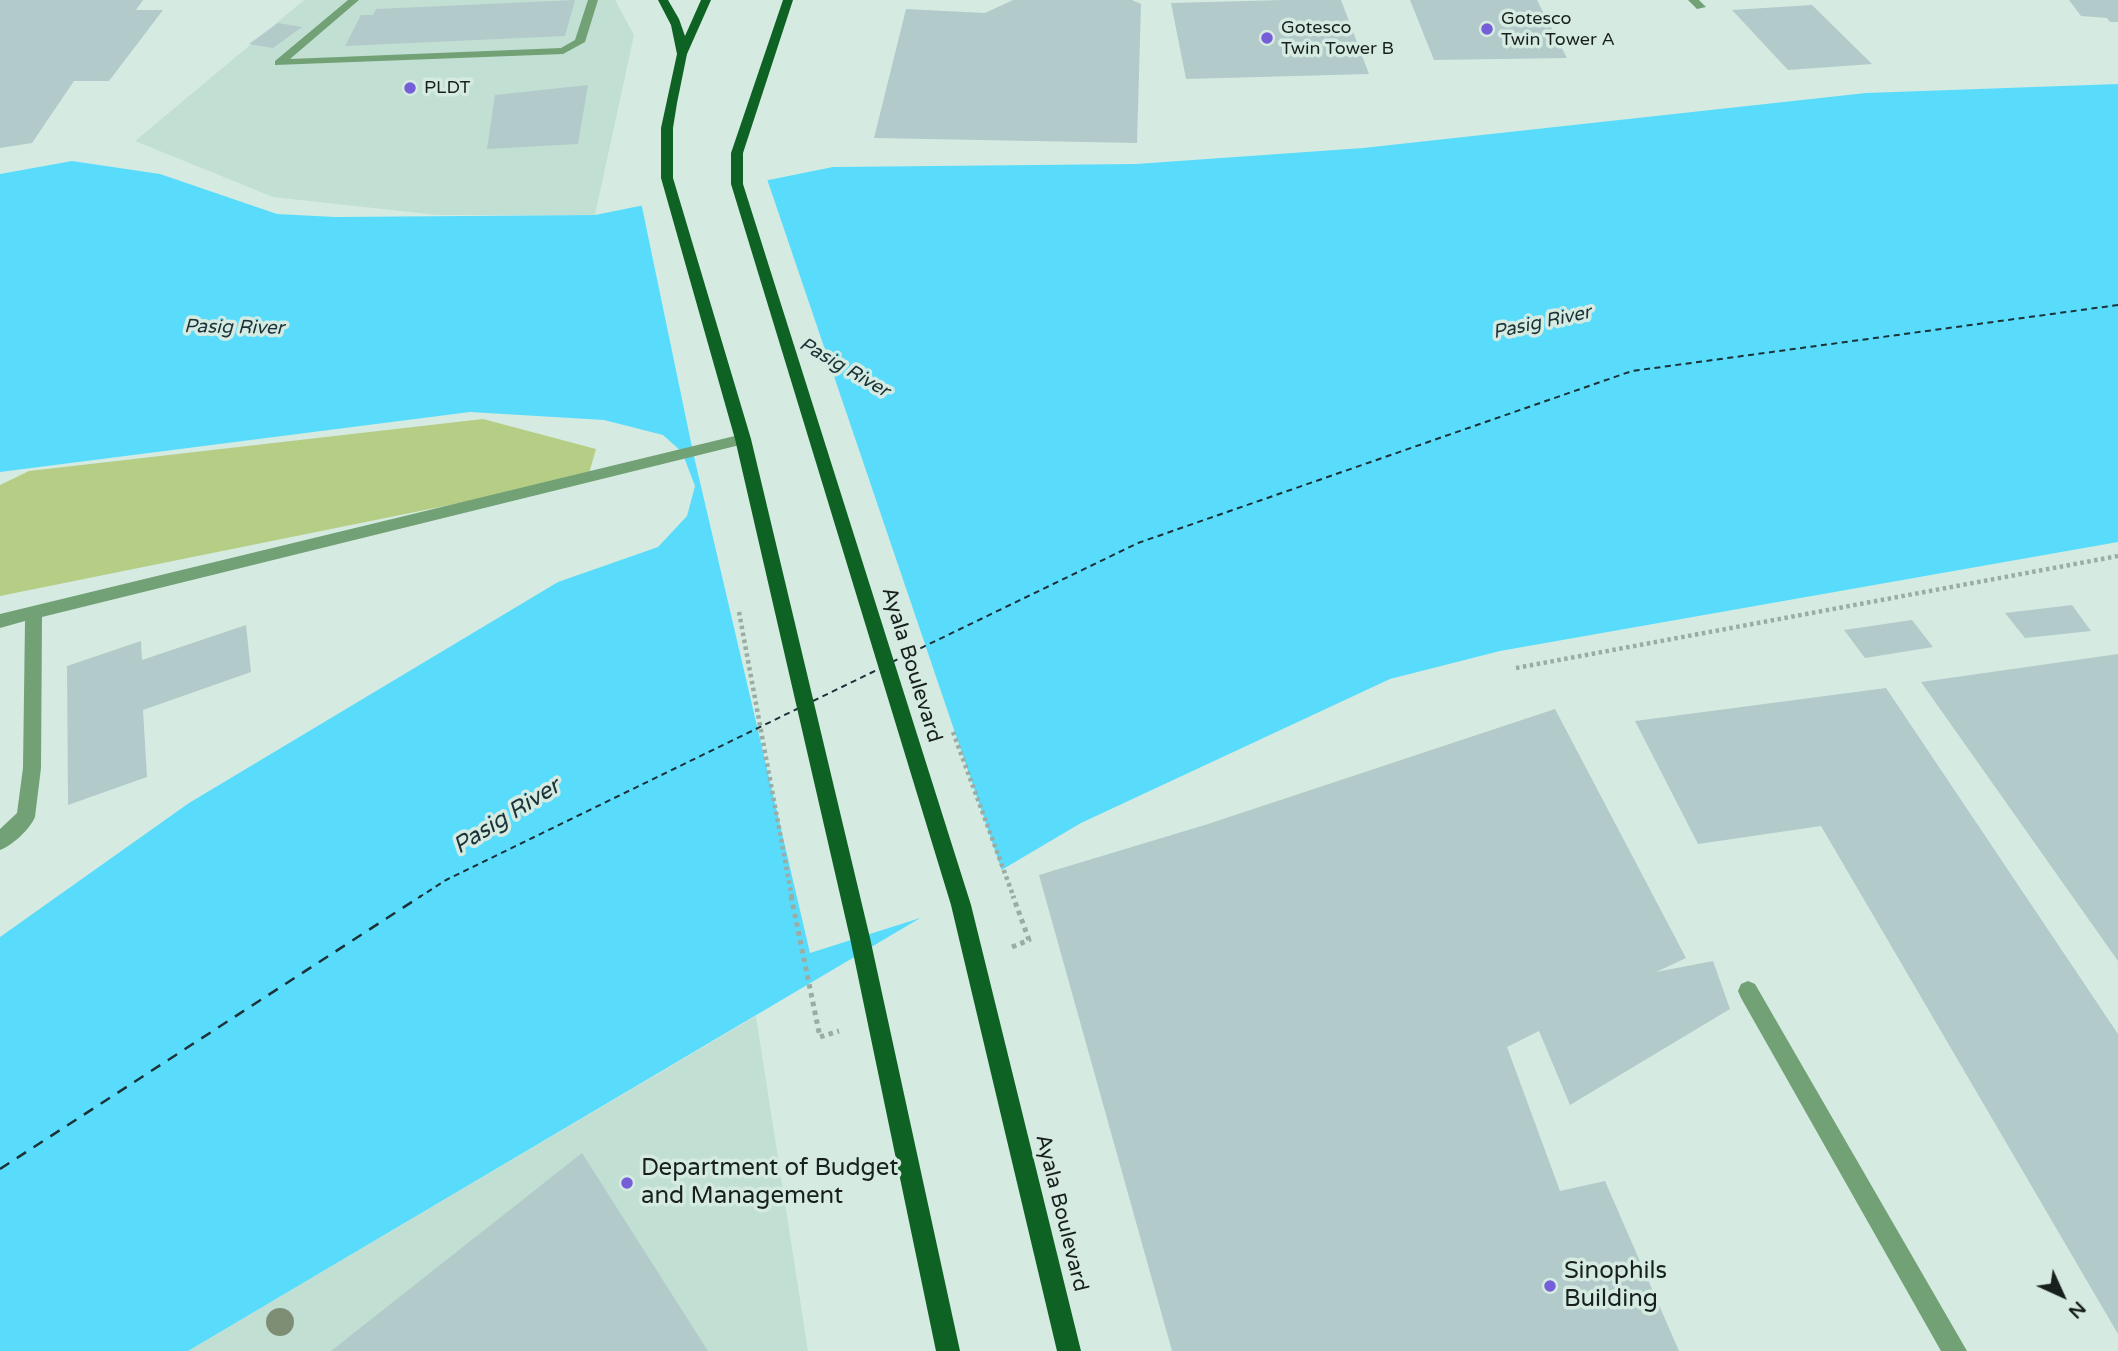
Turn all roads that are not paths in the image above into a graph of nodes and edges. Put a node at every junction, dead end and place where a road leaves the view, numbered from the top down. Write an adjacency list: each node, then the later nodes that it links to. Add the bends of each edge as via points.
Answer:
1 (354, 0): 2 (lane, via 279,63 563,51 580,42)
2 (593, 0)
3 (663, 0): 6 (main road, via 674,14)
4 (706, 0): 6 (main road)
5 (788, 0): 13 (main road, Ayala Boulevard, via 737,153 737,184 961,905)
6 (682, 54): 7 (main road, via 667,128 667,178)
7 (743, 439): 8 (lane); 12 (main road, via 860,937)
8 (34, 613): 9 (lane); 10 (lane, via 32,768 26,817)
9 (0, 621)
10 (0, 841)
11 (1748, 991): 14 (lane)
12 (948, 1351)
13 (1069, 1351)
14 (1955, 1351)

